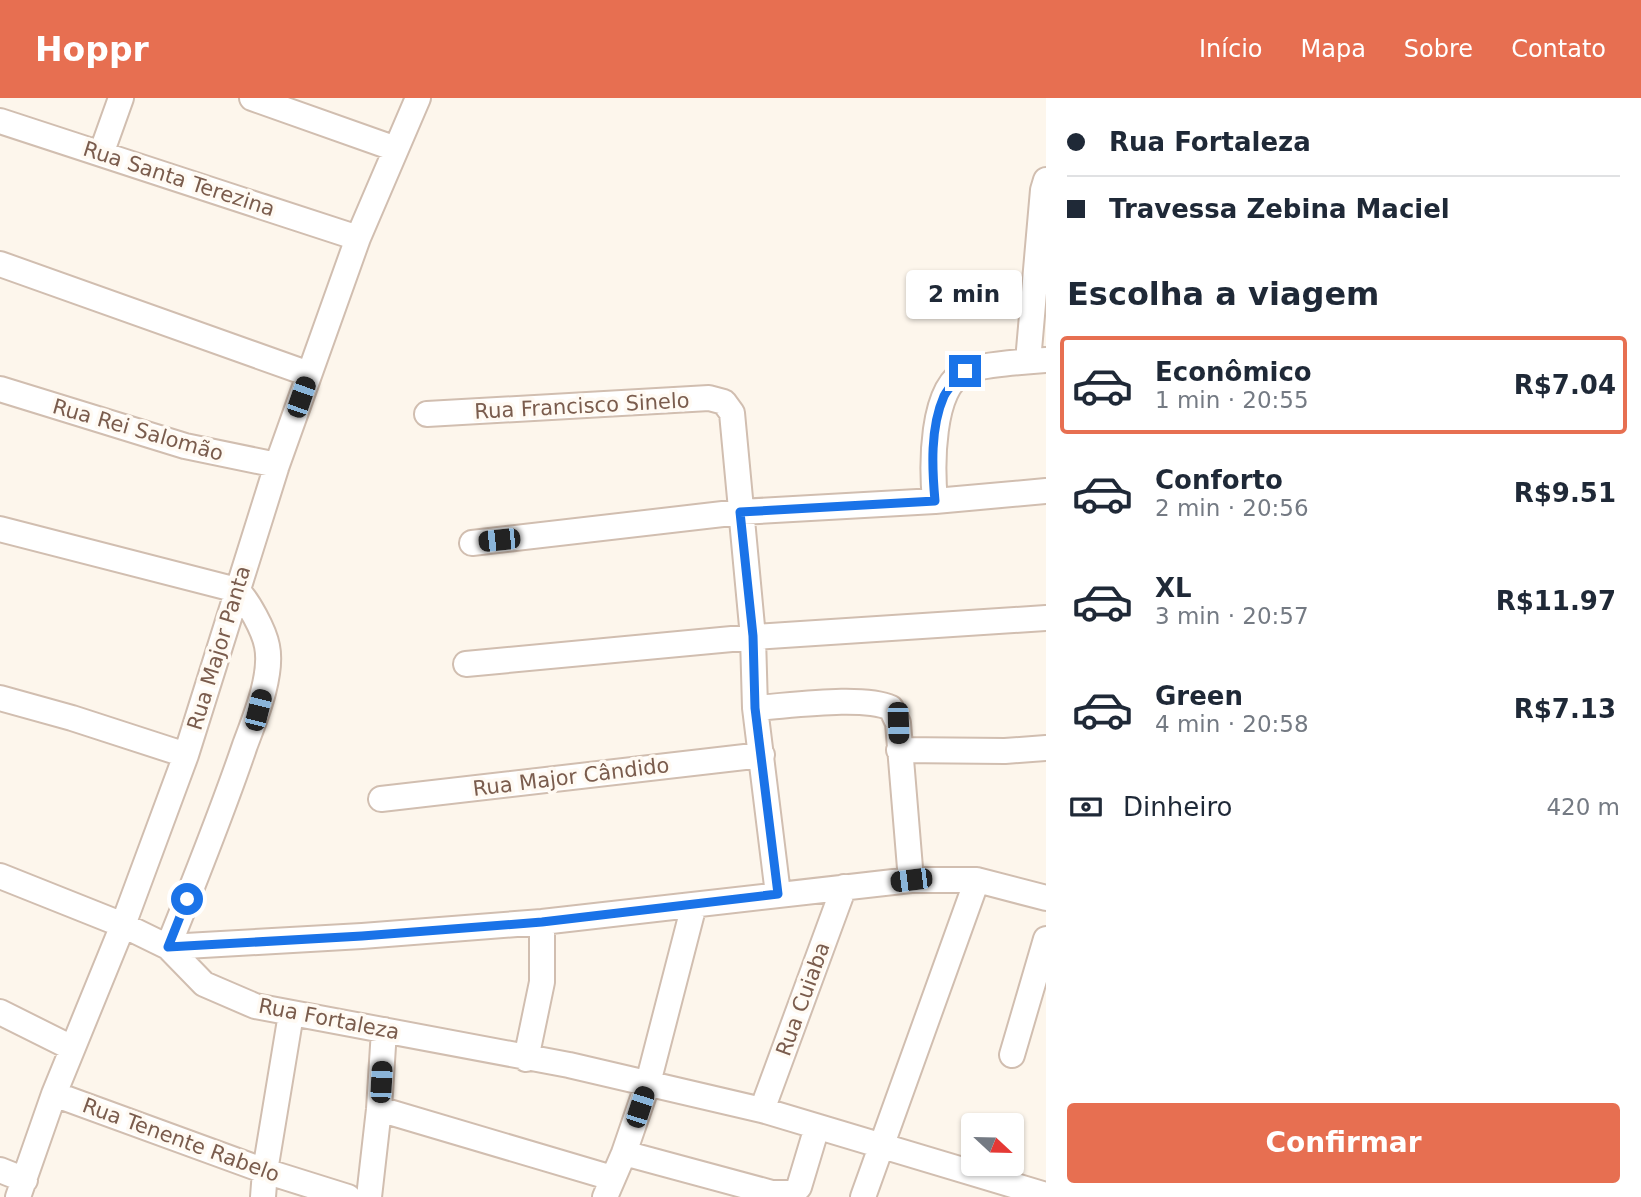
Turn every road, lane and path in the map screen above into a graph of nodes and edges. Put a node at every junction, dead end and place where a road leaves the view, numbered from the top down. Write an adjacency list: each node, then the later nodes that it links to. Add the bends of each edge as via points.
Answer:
1 (121, 98): 6 (street)
2 (252, 98): 5 (street)
3 (418, 98): 5 (street, Rua Major Panta)
4 (0, 121): 6 (street, Rua Santa Terezina)
5 (396, 149): 8 (street, Rua Major Panta)
6 (100, 154): 8 (street, Rua Santa Terezina)
7 (1046, 180): 10 (street)
8 (358, 238): 11 (street, Rua Major Panta)
9 (0, 264): 11 (street)
10 (1037, 360): 16 (street, via 965,371 952,384 937,424 932,467)
11 (309, 374): 14 (street, Rua Major Panta)
12 (0, 390): 14 (street, Rua Rei Salomão, via 185,446)
13 (427, 414): 17 (street, Rua Francisco Sinelo, via 709,398 724,402 732,412)
14 (277, 465): 20 (street, Rua Major Panta)
15 (1046, 491): 16 (street)
16 (935, 501): 17 (street)
17 (740, 512): 19 (street); 22 (street)
18 (0, 529): 20 (street)
19 (472, 543)
20 (237, 590): 28 (street, Rua Major Panta); 41 (street, via 249,602 267,645 268,668 225,805)
21 (1046, 618): 22 (street)
22 (753, 636): 23 (street); 25 (street)
23 (466, 664)
24 (0, 698): 28 (street)
25 (755, 708): 27 (street, via 873,703 891,708 898,723); 29 (street)
26 (1046, 748): 27 (street)
27 (899, 750): 32 (street)
28 (186, 755): 39 (street, Rua Major Panta)
29 (762, 755): 30 (street, Rua Major Cândido); 35 (street)
30 (381, 799)
31 (0, 876): 39 (street)
32 (911, 880): 33 (street); 34 (street)
33 (977, 880): 36 (street); 53 (street)
34 (844, 887): 35 (street); 51 (street, Rua Cuiaba)
35 (778, 894): 37 (street)
36 (1046, 898)
37 (694, 905): 38 (street); 48 (street)
38 (542, 922): 41 (street); 47 (street, via 542,982)
39 (124, 925): 41 (street); 45 (street, Rua Major Panta)
40 (1046, 939): 46 (street)
41 (168, 947): 43 (street, Rua Fortaleza, via 204,984 255,1006)
42 (0, 1012): 45 (street)
43 (291, 1014): 44 (street, Rua Fortaleza); 56 (street)
44 (384, 1030): 47 (street, Rua Fortaleza); 50 (street)
45 (72, 1048): 49 (street, Rua Major Panta)
46 (1012, 1055)
47 (526, 1059): 48 (street, Rua Fortaleza)
48 (648, 1083): 51 (street, Rua Fortaleza); 54 (street)
49 (54, 1094): 56 (street, Rua Tenente Rabelo); 57 (street, Rua Major Panta)
50 (379, 1109): 58 (street); 62 (street)
51 (762, 1110): 52 (street, Rua Fortaleza)
52 (817, 1127): 53 (street, Rua Fortaleza); 54 (street, via 799,1187 793,1193 772,1193)
53 (881, 1145): 59 (street, Rua Fortaleza); 63 (street)
54 (624, 1153): 58 (street)
55 (0, 1170): 57 (street)
56 (265, 1171): 60 (street); 61 (street, Rua Tenente Rabelo)
57 (21, 1188)
58 (609, 1188)
59 (1046, 1195)
60 (263, 1197)
61 (348, 1197)
62 (369, 1197)
63 (863, 1197)

